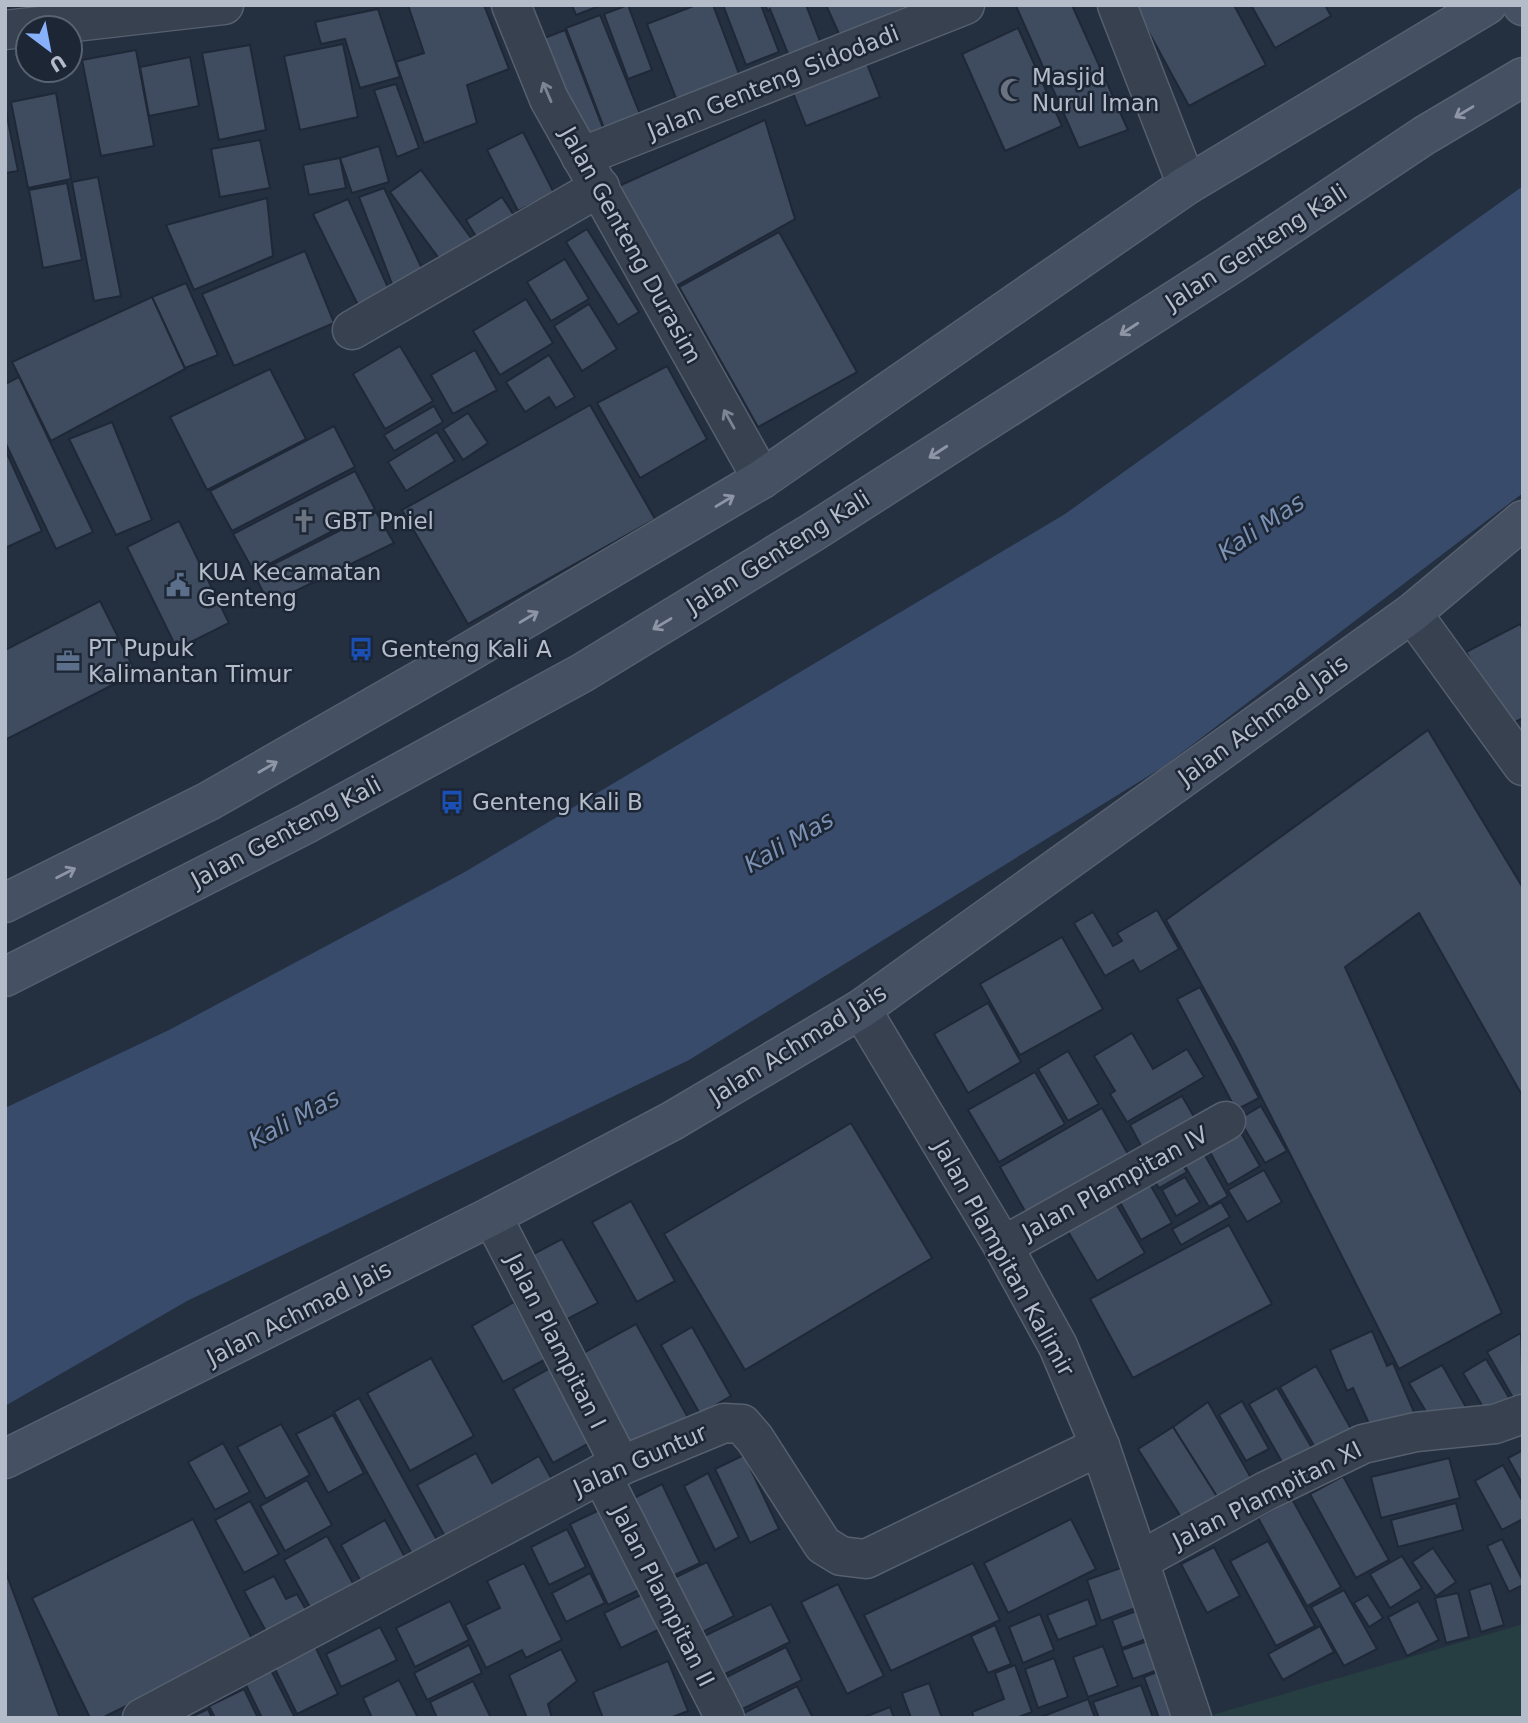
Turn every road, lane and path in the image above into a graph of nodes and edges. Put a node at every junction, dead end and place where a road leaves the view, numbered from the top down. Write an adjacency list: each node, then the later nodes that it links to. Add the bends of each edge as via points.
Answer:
1 (224, 5): 6 (street)
2 (511, 5): 8 (street, Jalan Genteng Durasim, one-way to 2, via 550,100)
3 (965, 5): 8 (street, Jalan Genteng Sidodadi)
4 (1117, 5): 9 (street)
5 (1487, 5): 9 (main road)
6 (5, 30)
7 (1523, 77): 16 (main road, Jalan Genteng Kali, one-way to 16, via 1425,135 813,532 582,673 306,824)
8 (590, 172): 10 (street, Jalan Genteng Sidodadi); 11 (street, Jalan Genteng Durasim, one-way to 8)
9 (1187, 185): 11 (main road)
10 (352, 330)
11 (762, 479): 15 (main road, one-way to 11, via 209,801)
12 (1523, 520): 13 (main road, Jalan Achmad Jais)
13 (1412, 613): 14 (street); 17 (main road, Jalan Achmad Jais)
14 (1518, 751)
15 (5, 903)
16 (5, 977)
17 (861, 1009): 19 (main road, Jalan Achmad Jais, via 671,1121); 20 (street, Jalan Plampitan Kalimir)
18 (1226, 1121): 20 (street, Jalan Plampitan IV)
19 (492, 1216): 23 (main road, Jalan Achmad Jais); 24 (street, Jalan Plampitan I)
20 (1003, 1246): 22 (street, Jalan Plampitan Kalimir, via 1058,1346)
21 (1523, 1415): 25 (street, Jalan Plampitan XI, via 1495,1424 1416,1432 1363,1444)
22 (1100, 1446): 24 (street, Jalan Guntur, via 866,1559 855,1560 823,1545 742,1424 724,1423); 25 (street, Jalan Plampitan Kalimir)
23 (5, 1459)
24 (611, 1470): 26 (street, Jalan Guntur); 27 (street, Jalan Plampitan II)
25 (1139, 1561): 28 (street, Jalan Plampitan Kalimir)
26 (142, 1718)
27 (725, 1718)
28 (1192, 1718)

